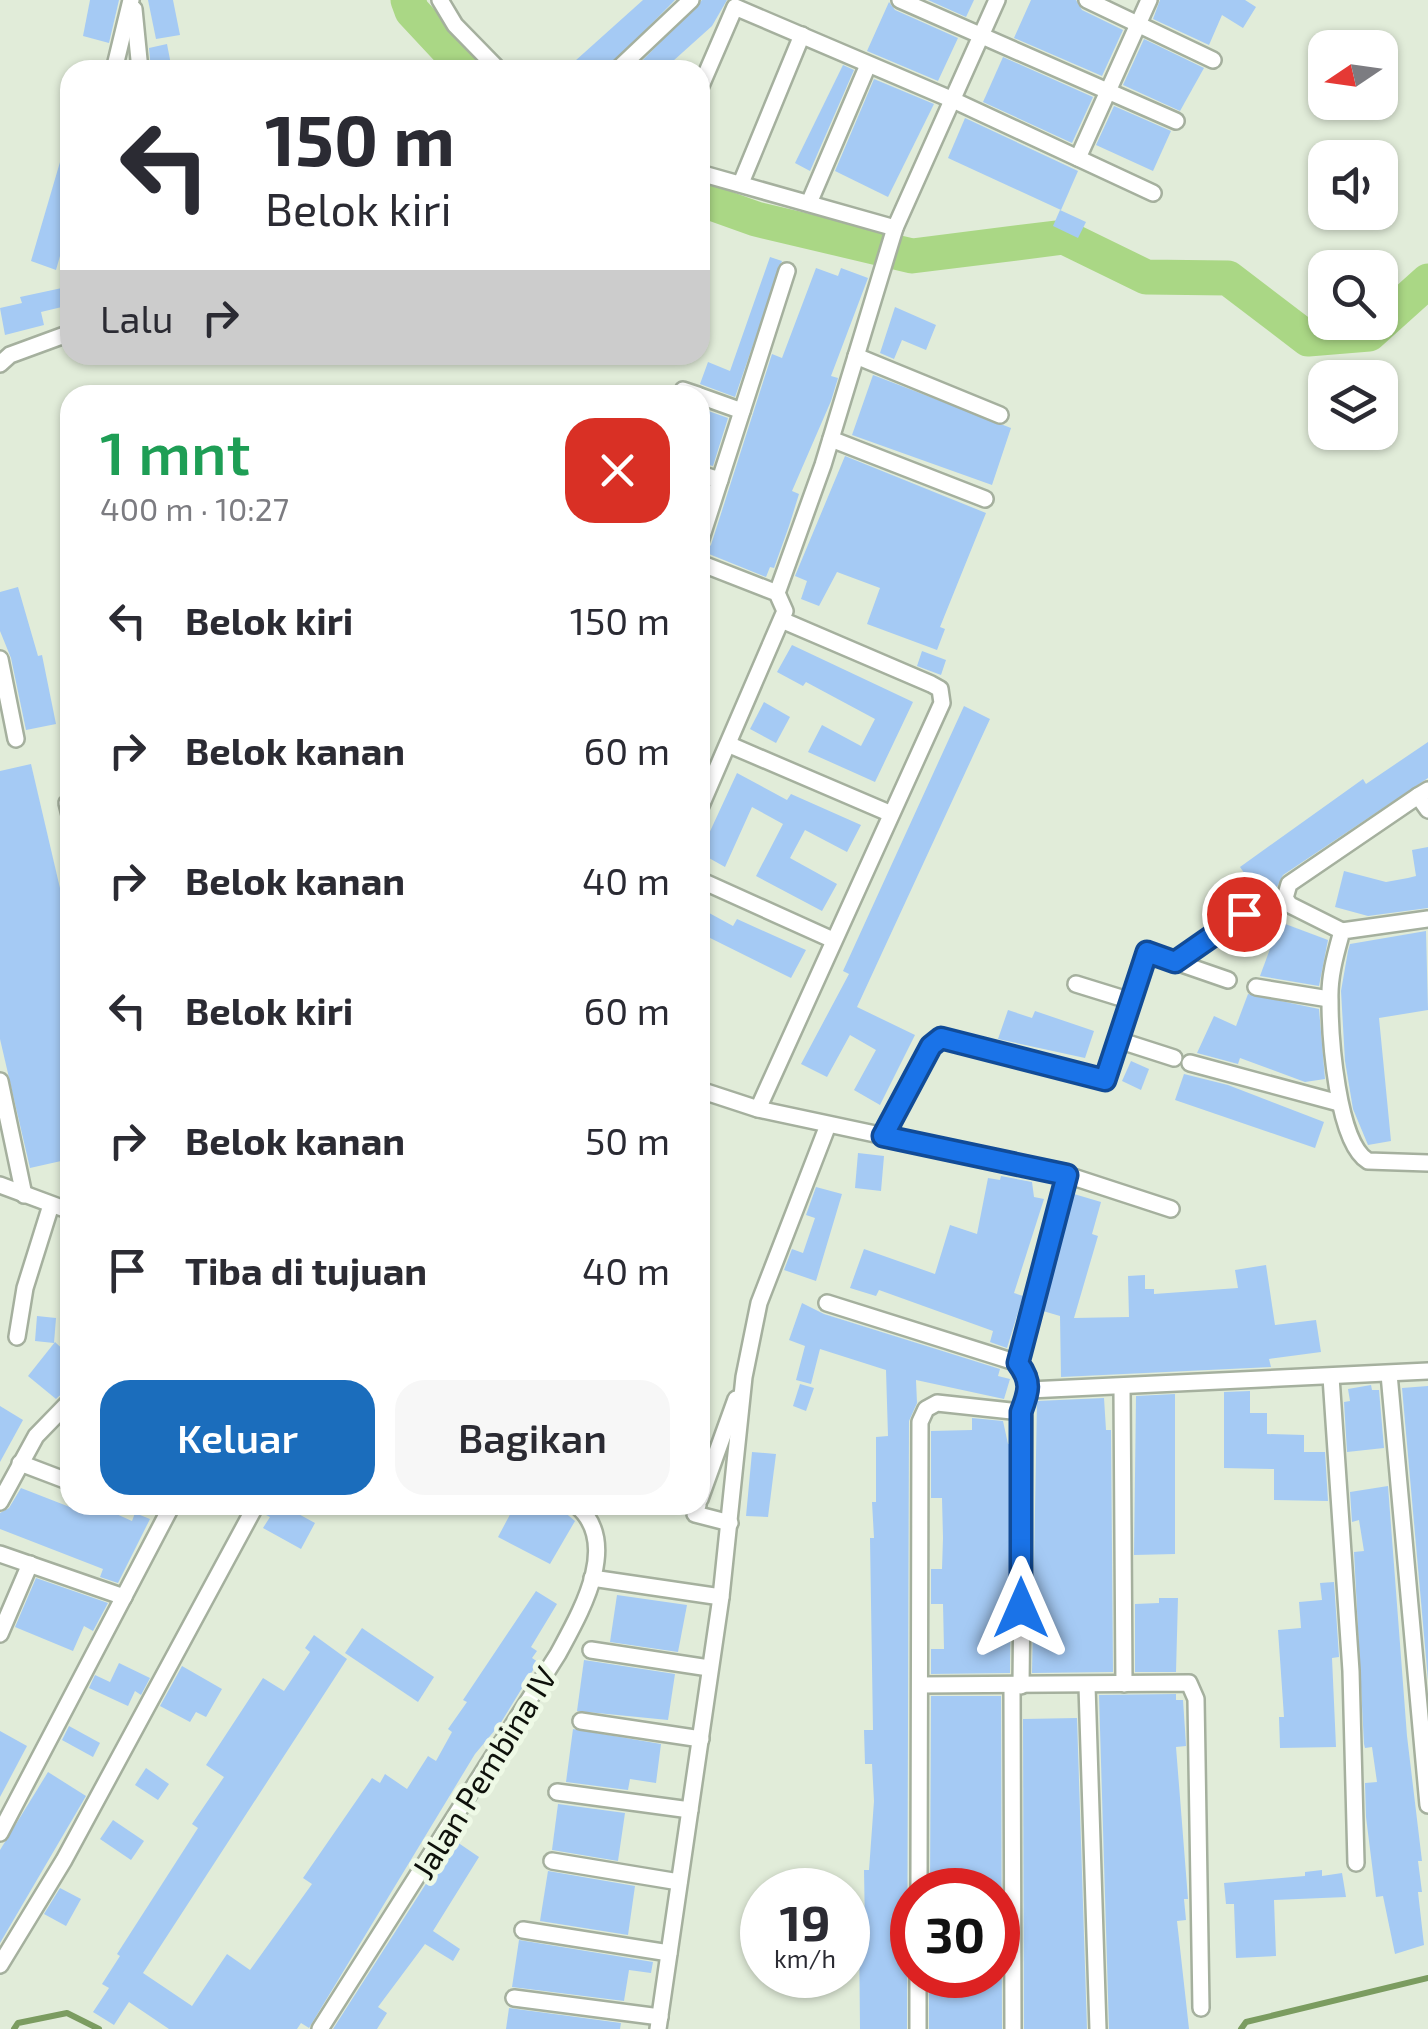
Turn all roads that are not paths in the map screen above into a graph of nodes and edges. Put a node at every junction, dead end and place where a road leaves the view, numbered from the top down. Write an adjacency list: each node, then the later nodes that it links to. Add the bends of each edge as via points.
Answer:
1 (132, 0): 11 (street); 12 (street)
2 (440, 0): 13 (street)
3 (691, 0): 14 (street)
4 (900, 0): 10 (street)
5 (997, 0): 10 (street)
6 (1087, 0): 8 (street)
7 (1150, 0): 8 (street)
8 (1139, 24): 15 (street); 18 (street)
9 (802, 35): 16 (street); 17 (street, via 735,6); 23 (street)
10 (982, 35): 18 (street); 19 (street)
11 (117, 60)
12 (139, 60)
13 (489, 60)
14 (628, 60)
15 (1213, 60)
16 (868, 64): 19 (street); 25 (street)
17 (710, 65)
18 (1108, 91): 20 (street); 21 (street)
19 (953, 100): 21 (street); 26 (street)
20 (1176, 121)
21 (1078, 158): 24 (street)
22 (710, 175): 23 (street)
23 (741, 183): 25 (street)
24 (1153, 193)
25 (810, 202): 26 (street)
26 (892, 235): 29 (street)
27 (787, 270): 32 (street)
28 (60, 336): 30 (street)
29 (856, 356): 33 (street); 34 (street)
30 (0, 364)
31 (710, 400): 32 (street)
32 (742, 411): 36 (street)
33 (1000, 415)
34 (831, 439): 37 (street); 40 (street)
35 (710, 477): 36 (street)
36 (720, 480): 38 (street)
37 (985, 498)
38 (710, 511)
39 (710, 567): 40 (street)
40 (776, 593): 41 (street)
41 (784, 621): 44 (street, via 776,625); 47 (street, via 940,689 938,711)
42 (0, 659): 43 (street, via 16,739)
43 (0, 726)
44 (730, 745): 45 (street); 47 (street)
45 (710, 787)
46 (1425, 799): 51 (street, via 1289,884 1290,905)
47 (889, 814): 52 (street)
48 (710, 885): 52 (street)
49 (1244, 914): 53 (street)
50 (1428, 920): 51 (street)
51 (1342, 931): 57 (street)
52 (833, 940): 63 (street)
53 (1175, 962): 54 (street); 58 (street, via 1147,952)
54 (1228, 980)
55 (1076, 984): 58 (street)
56 (1256, 987): 57 (street)
57 (1330, 999): 62 (street)
58 (1131, 1000): 59 (street)
59 (1118, 1040): 62 (street); 65 (street, via 1105,1080 941,1038)
60 (0, 1081): 69 (street)
61 (710, 1093): 63 (street)
62 (1339, 1103): 66 (street, via 1360,1156 1383,1165)
63 (758, 1109): 64 (street)
64 (828, 1125): 65 (street); 78 (street, via 759,1303)
65 (883, 1136): 67 (street)
66 (1428, 1163)
67 (1067, 1175): 72 (street); 75 (street)
68 (0, 1185): 69 (street)
69 (24, 1195): 70 (street)
70 (51, 1204): 71 (street); 74 (street)
71 (60, 1207)
72 (1172, 1209)
73 (827, 1303): 75 (street)
74 (17, 1337)
75 (1018, 1363): 81 (street)
76 (1428, 1371): 77 (street)
77 (1390, 1374): 79 (street); 110 (street)
78 (744, 1377): 87 (street); 94 (street)
79 (1332, 1377): 80 (street); 114 (street)
80 (1122, 1388): 81 (street); 103 (street)
81 (1030, 1390): 83 (street)
82 (60, 1412): 84 (street)
83 (1021, 1412): 104 (street, via 937,1403 923,1414); 105 (street)
84 (56, 1416): 85 (street); 86 (street)
85 (60, 1419)
86 (20, 1462): 88 (street); 89 (street)
87 (710, 1471)
88 (60, 1478)
89 (0, 1502)
90 (163, 1515): 98 (street)
91 (251, 1515): 119 (street)
92 (587, 1515): 97 (street, Jalan Pembina IV, via 597,1534)
93 (699, 1515): 94 (street)
94 (730, 1522): 99 (street)
95 (0, 1554): 96 (street)
96 (30, 1564): 98 (street); 100 (street)
97 (592, 1578): 99 (street); 124 (street, Jalan Pembina IV, via 558,1654)
98 (124, 1597): 112 (street)
99 (721, 1597): 102 (street)
100 (0, 1634)
101 (591, 1650): 102 (street)
102 (710, 1668): 108 (street)
103 (1124, 1684): 106 (street); 122 (street, via 1189,1683 1196,1698)
104 (920, 1685): 105 (street); 115 (street)
105 (1017, 1686): 106 (street); 126 (street)
106 (1086, 1686): 127 (street)
107 (581, 1720): 108 (street)
108 (700, 1740): 111 (street)
109 (557, 1792): 111 (street)
110 (1428, 1805)
111 (690, 1810): 116 (street)
112 (0, 1833)
113 (552, 1862): 116 (street)
114 (1356, 1863)
115 (919, 1868)
116 (680, 1882): 118 (street)
117 (523, 1930): 118 (street)
118 (669, 1953): 123 (street)
119 (0, 1965)
120 (514, 1998): 123 (street)
121 (918, 1998): 125 (street)
122 (1201, 2008)
123 (659, 2023)
124 (320, 2029)
125 (918, 2029)
126 (1013, 2029)
127 (1098, 2029)

